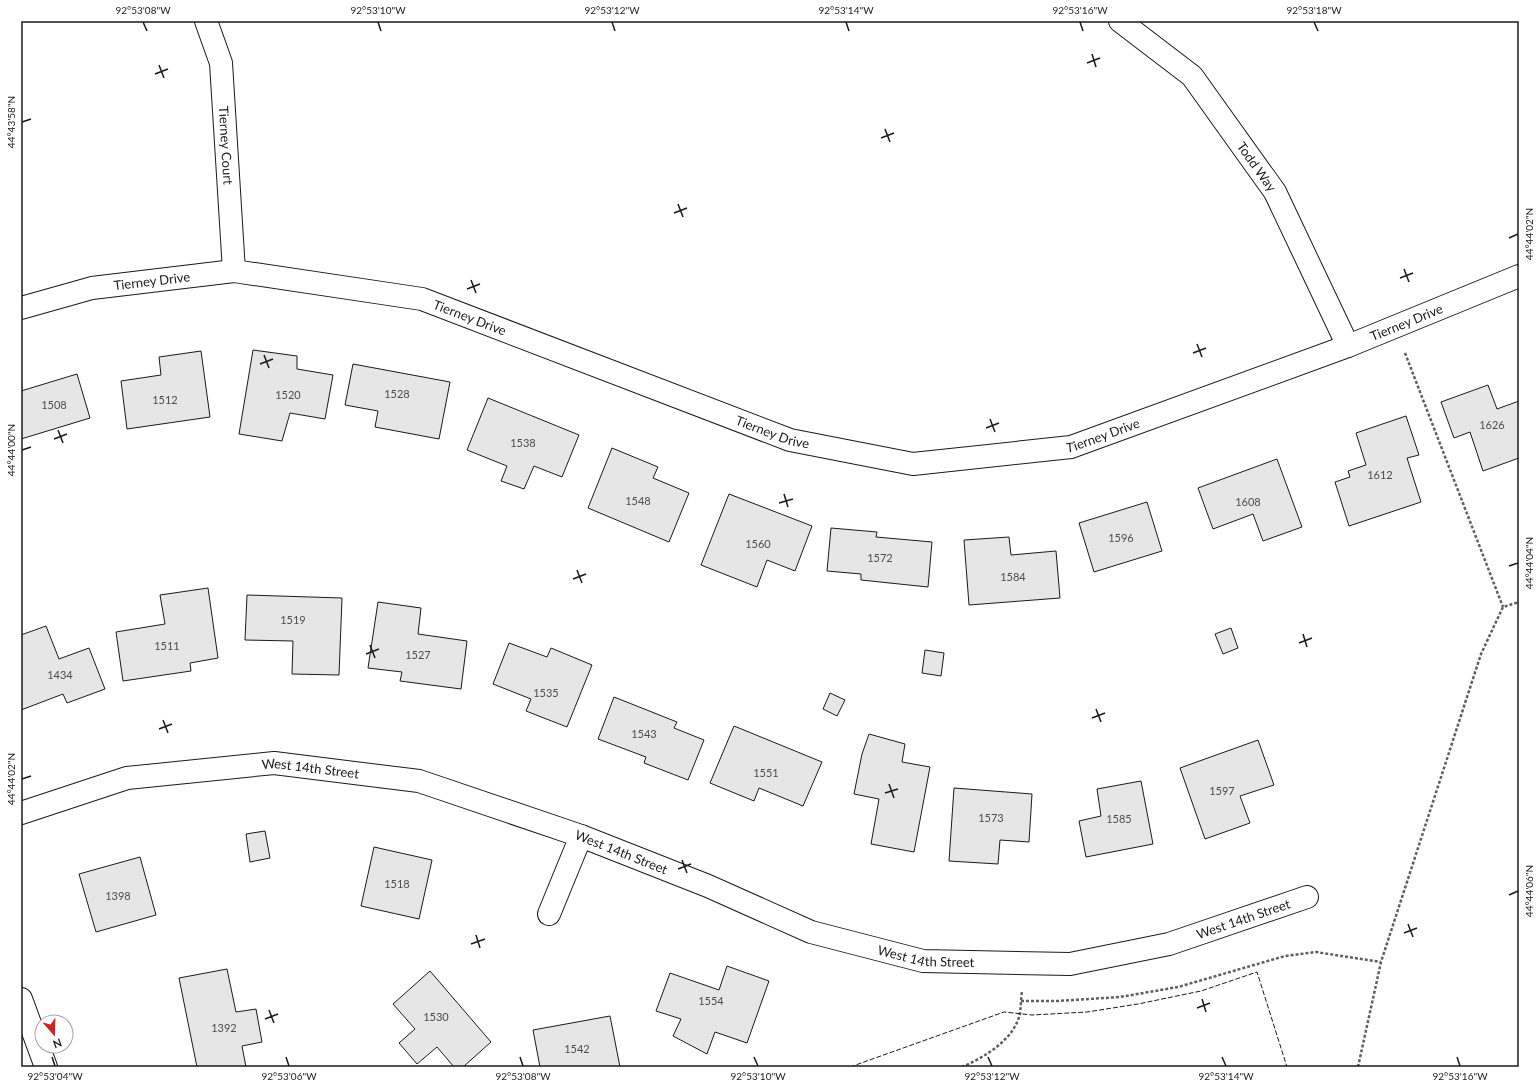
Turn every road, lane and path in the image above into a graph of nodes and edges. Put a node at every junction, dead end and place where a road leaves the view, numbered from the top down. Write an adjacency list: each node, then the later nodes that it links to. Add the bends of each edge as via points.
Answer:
1 (206, 21): 3 (street, Tierney Court, via 221,63)
2 (1120, 21): 7 (street, Todd Way, via 1192,76 1275,192)
3 (234, 271): 5 (street, Tierney Drive, via 92,288); 7 (street, Tierney Drive, via 422,299 790,440 914,464 1071,447)
4 (1519, 276): 6 (street, Tierney Drive)
5 (21, 308)
6 (1395, 327): 7 (street, Tierney Drive); 9 (path)
7 (1348, 346)
8 (1519, 602): 9 (path)
9 (1503, 607): 14 (path, via 1481,654)
10 (21, 813): 11 (street, West 14th Street, via 127,778 274,763 419,781)
11 (581, 836): 13 (street); 15 (street, West 14th Street, via 708,886 811,932 923,961)
12 (1307, 897): 15 (street, West 14th Street, via 1169,944 1070,964)
13 (549, 914)
14 (1382, 962): 17 (path, via 1316,952 1285,956 1178,987 1120,997); 20 (path)
15 (1024, 963): 17 (path)
16 (21, 999): 18 (street)
17 (1021, 1001): 19 (path, via 1020,1014 1012,1032 990,1052)
18 (46, 1067)
19 (962, 1067)
20 (1358, 1067)

